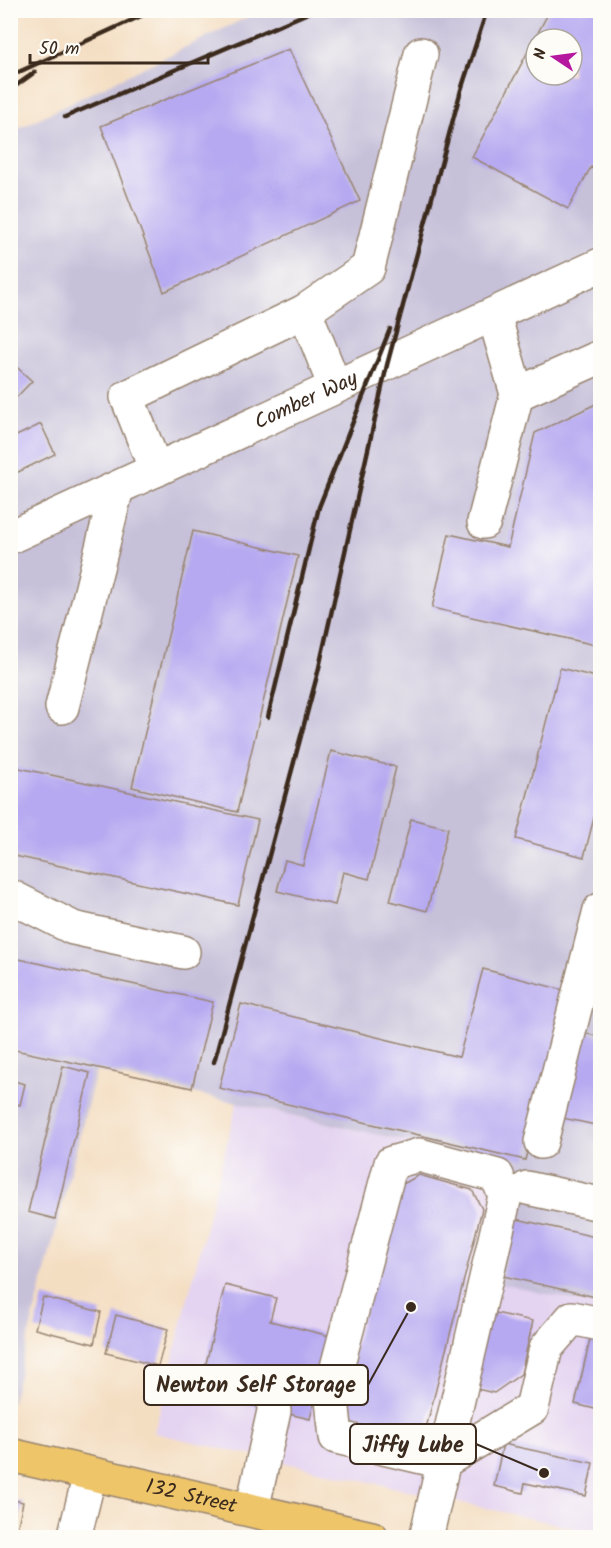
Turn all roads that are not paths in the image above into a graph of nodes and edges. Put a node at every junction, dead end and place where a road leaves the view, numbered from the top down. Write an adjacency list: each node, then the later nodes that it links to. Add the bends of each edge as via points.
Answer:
1 (420, 54): 3 (street, via 368,268)
2 (600, 266): 4 (street, Comber Way)
3 (305, 311): 6 (street); 8 (street, via 127,397)
4 (494, 315): 6 (street, Comber Way); 7 (street)
5 (600, 357): 7 (street)
6 (336, 387): 8 (street, Comber Way)
7 (517, 394): 10 (street)
8 (156, 470): 9 (street, Comber Way)
9 (117, 488): 11 (street, Comber Way); 12 (street)
10 (484, 522)
11 (10, 537)
12 (62, 707)
13 (10, 896): 15 (street, via 73,928)
14 (600, 910): 16 (street)
15 (183, 952)
16 (590, 992): 17 (street)
17 (541, 1142)
18 (527, 1188): 19 (street)
19 (600, 1204)
20 (600, 1324): 23 (street, via 572,1318 546,1348 532,1408)
21 (274, 1411): 25 (street)
22 (10, 1455): 24 (main road, 132 Street)
23 (443, 1462): 23 (street, via 505,1196 496,1176 419,1155 391,1162 331,1390 336,1437); 28 (street)
24 (90, 1474): 25 (main road, 132 Street); 26 (street)
25 (252, 1510): 27 (main road, 132 Street)
26 (74, 1538)
27 (372, 1538)
28 (426, 1538)

